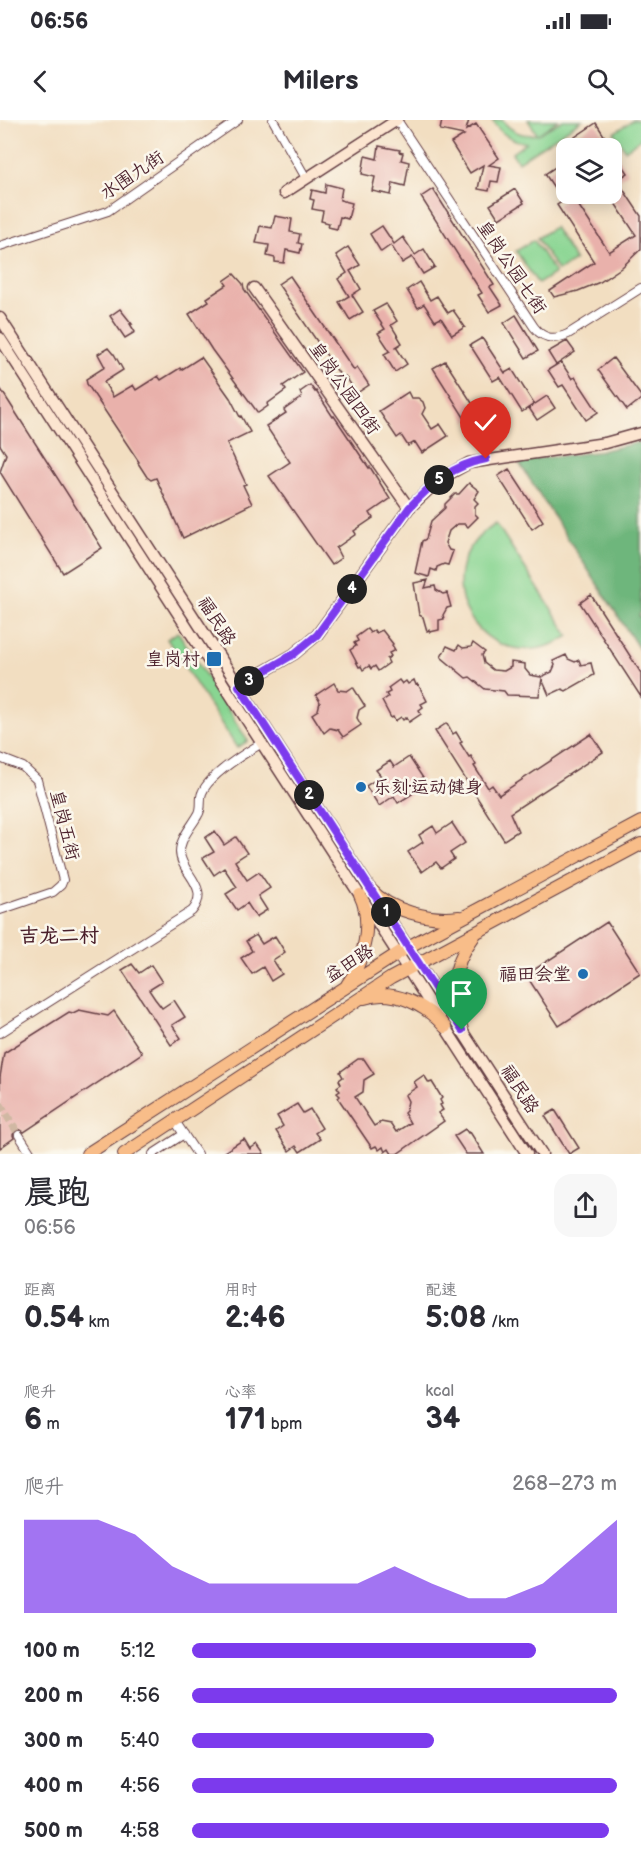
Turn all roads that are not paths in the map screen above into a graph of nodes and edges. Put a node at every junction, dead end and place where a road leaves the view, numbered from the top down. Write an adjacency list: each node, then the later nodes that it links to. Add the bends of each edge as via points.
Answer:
1 (238, 120): 6 (street, 水围九街, via 108,211)
2 (273, 120): 4 (street)
3 (397, 120): 4 (main road); 8 (street, 皇岗公园七街, via 542,335 556,338 568,334)
4 (306, 178): 5 (main road)
5 (284, 193)
6 (0, 246)
7 (254, 288): 12 (main road, 皇岗公园四街)
8 (641, 288)
9 (0, 318): 13 (main road, 福民路)
10 (0, 338): 14 (main road, 福民路)
11 (641, 433): 12 (main road, via 604,443 469,463 440,479)
12 (409, 508): 13 (main road, via 317,635 294,654)
13 (239, 686): 18 (main road, 福民路)
14 (262, 743): 18 (main road, 福民路); 28 (street, via 230,763 202,792 200,813 180,849 198,892 192,910)
15 (0, 758): 19 (street, 皇岗五街, via 27,770 39,784 63,874 61,885 53,892)
16 (641, 822): 20 (main road, 益田路)
17 (641, 844): 21 (main road, 益田路)
18 (365, 892): 20 (main road, via 428,916 450,918); 22 (main road, 福民路); 24 (main road, via 365,931 357,964)
19 (0, 910)
20 (471, 913): 22 (main road, 益田路)
21 (477, 932): 23 (main road, 益田路); 27 (main road, via 466,946 454,978 455,1008)
22 (403, 950): 23 (main road, 福民路); 24 (main road, 益田路)
23 (413, 966): 25 (main road, 益田路); 26 (main road, 福民路); 27 (main road, 福民路)
24 (345, 987): 33 (main road, 益田路)
25 (357, 1000): 26 (main road, via 378,995 406,999 428,1010); 29 (main road, 益田路)
26 (446, 1027): 37 (main road, 福民路)
27 (462, 1030): 38 (main road, 福民路)
28 (0, 1034)
29 (175, 1121): 30 (street); 34 (main road, 益田路)
30 (184, 1134): 35 (street); 36 (street)
31 (19, 1135): 32 (street)
32 (31, 1154)
33 (87, 1154)
34 (124, 1154)
35 (153, 1154)
36 (197, 1154)
37 (527, 1154)
38 (542, 1154)

